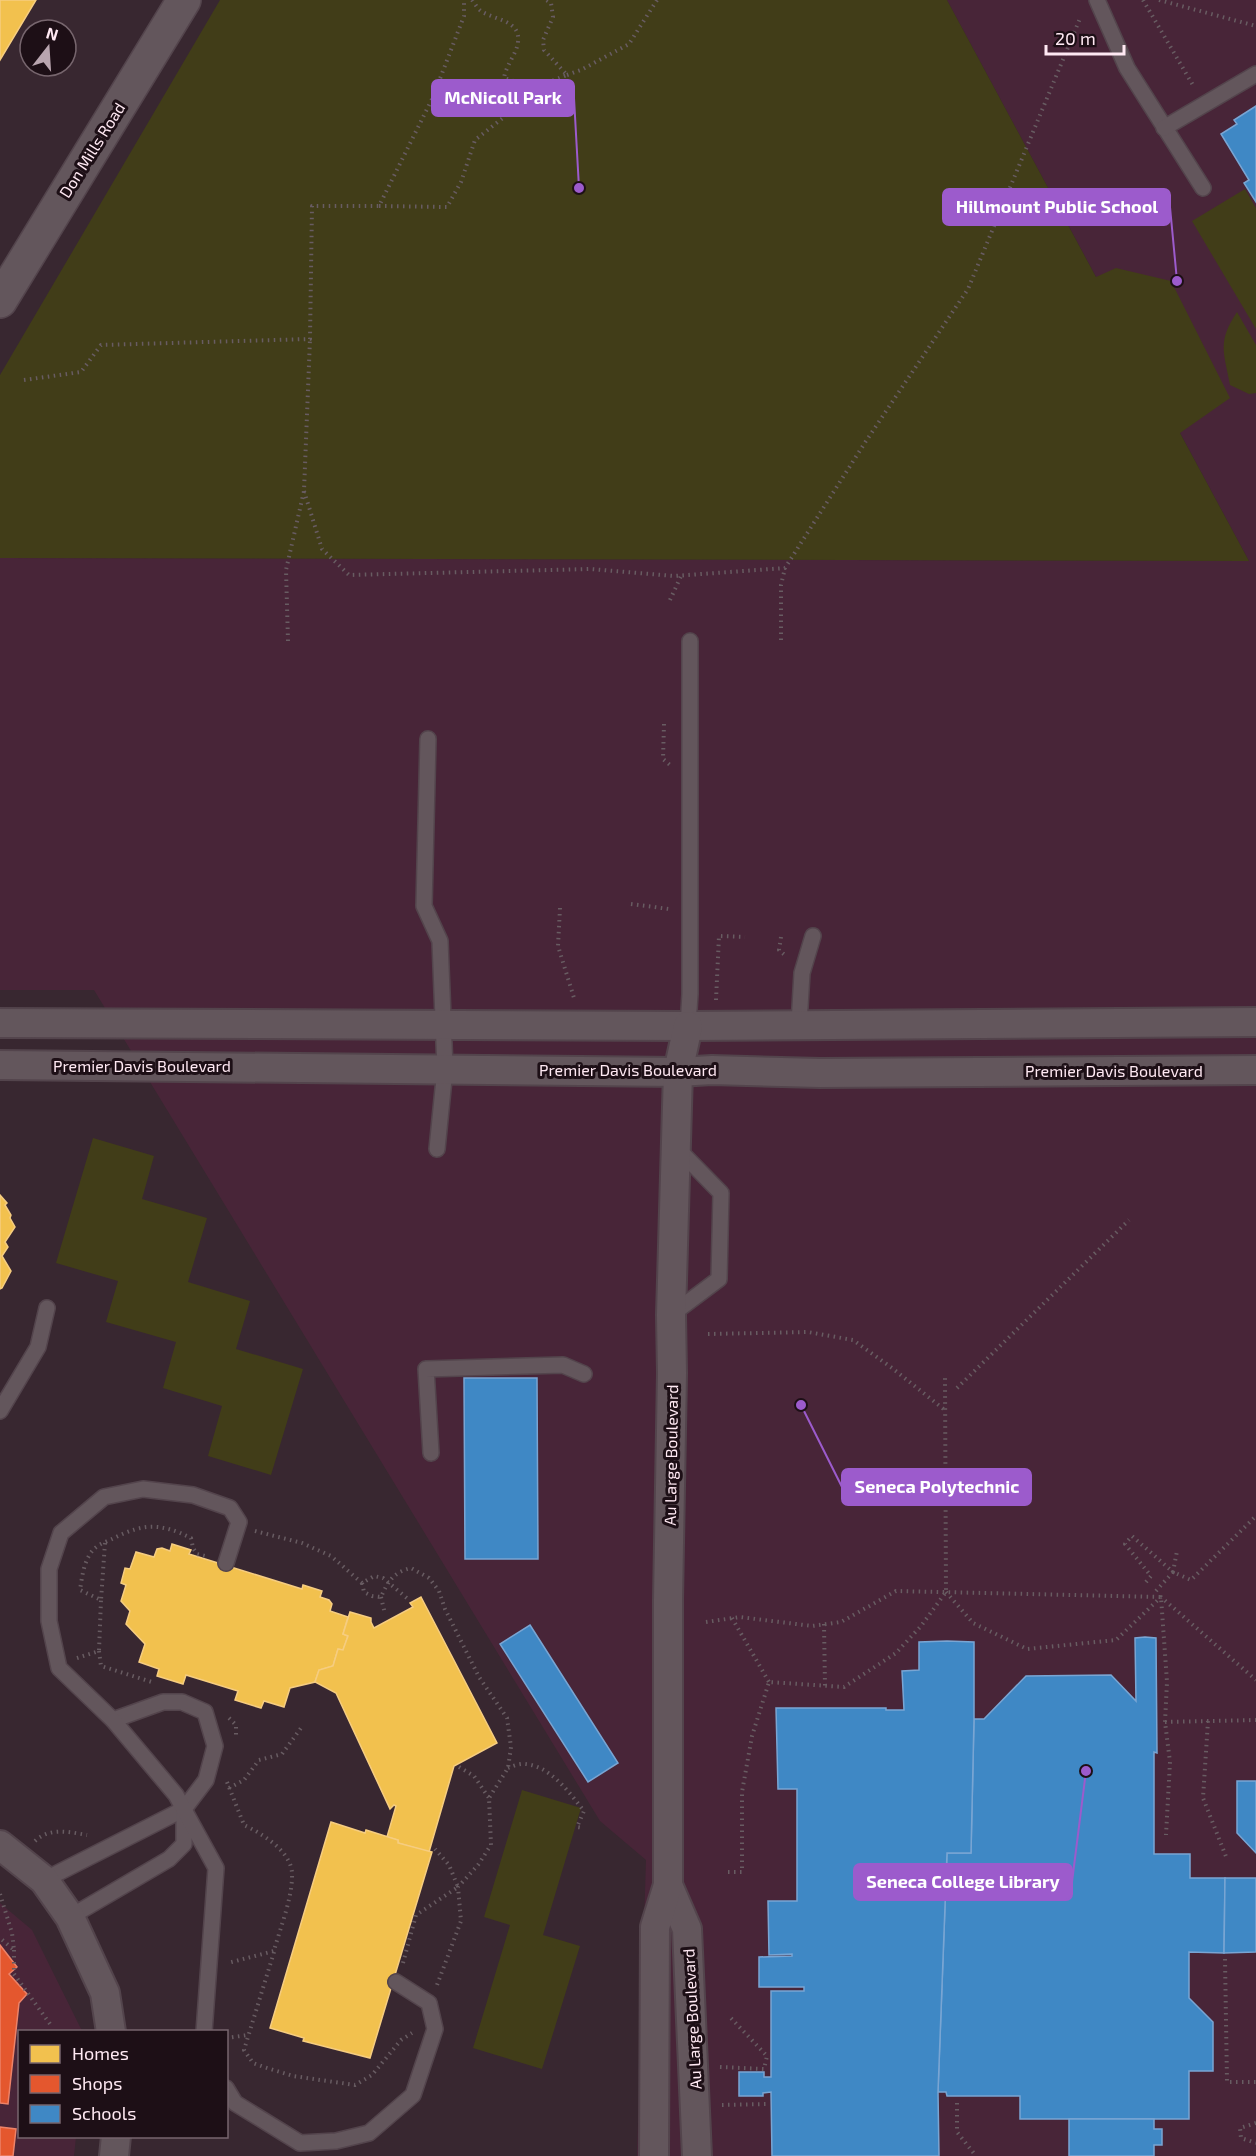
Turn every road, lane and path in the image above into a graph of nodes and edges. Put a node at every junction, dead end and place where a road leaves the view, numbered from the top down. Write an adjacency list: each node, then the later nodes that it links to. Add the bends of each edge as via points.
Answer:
1 (184, 0): 18 (main road, Don Mills Road)
2 (464, 0): 17 (path, via 464,16 433,97)
3 (472, 0): 13 (path, via 480,11 506,20 517,32 518,43 504,78)
4 (546, 0): 12 (path, via 551,3 553,17 543,40 544,50)
5 (657, 0): 12 (path, via 629,44)
6 (1097, 0): 15 (lane, via 1127,69)
7 (1143, 0): 14 (path)
8 (1159, 0): 10 (path)
9 (1083, 10): 22 (path, via 968,289)
10 (1256, 26)
11 (1256, 74): 14 (lane)
12 (567, 75): 13 (path)
13 (529, 86): 17 (path, via 513,110 475,140 461,182 447,207)
14 (1204, 105): 15 (lane)
15 (1164, 128): 16 (lane)
16 (1203, 188)
17 (379, 206): 19 (path, via 312,206)
18 (0, 301)
19 (310, 339): 20 (path, via 101,345 81,372); 21 (path)
20 (24, 380)
21 (304, 491): 23 (path, via 322,549 349,575 590,569); 26 (path, via 286,570)
22 (785, 568): 23 (path); 25 (path, via 781,585)
23 (681, 576): 24 (path)
24 (670, 600)
25 (781, 640)
26 (288, 641)
27 (690, 641): 40 (lane)
28 (428, 740): 38 (lane, via 424,906 440,941)
29 (631, 904): 31 (path)
30 (560, 908): 34 (path, via 558,946)
31 (669, 909)
32 (813, 936): 39 (lane, via 802,973)
33 (745, 937): 35 (path, via 719,936)
34 (574, 998)
35 (716, 1002)
36 (1256, 1022): 39 (street)
37 (0, 1023): 38 (street)
38 (442, 1024): 40 (street); 42 (lane)
39 (799, 1024): 40 (street)
40 (688, 1026): 44 (street, Au Large Boulevard)
41 (0, 1065): 42 (street, Premier Davis Boulevard)
42 (446, 1069): 44 (street, Premier Davis Boulevard); 46 (lane)
43 (1256, 1071): 44 (street, Premier Davis Boulevard)
44 (678, 1072): 45 (street, Au Large Boulevard)
45 (676, 1146): 49 (street, Au Large Boulevard); 49 (lane, via 721,1193 719,1279)
46 (437, 1149)
47 (1129, 1220): 53 (path)
48 (47, 1308): 54 (lane, via 38,1347)
49 (671, 1315): 102 (street, Au Large Boulevard)
50 (708, 1334): 55 (path, via 808,1332 853,1340)
51 (584, 1374): 56 (lane, via 563,1365 426,1369)
52 (945, 1378): 55 (path)
53 (957, 1388)
54 (0, 1411)
55 (946, 1411): 67 (path)
56 (431, 1453)
57 (1256, 1516): 62 (path, via 1191,1580)
58 (237, 1527): 61 (lane); 65 (path, via 302,1543 332,1556); 77 (lane, via 239,1522 230,1508 193,1495 143,1489 104,1497 61,1533 49,1569 49,1621)
59 (105, 1543): 61 (path, via 133,1528 152,1525 191,1538 197,1554); 71 (path); 71 (path, via 93,1550 83,1569 80,1590)
60 (1177, 1551): 62 (path)
61 (227, 1562)
62 (1173, 1572): 64 (path, via 1132,1536 1125,1544 1151,1576); 66 (path)
63 (388, 1582): 65 (path, via 374,1576); 68 (path); 70 (path); 90 (path, via 400,1570 411,1568 429,1578 439,1591 479,1677 507,1718 511,1747)
64 (1146, 1582)
65 (362, 1583): 68 (path, via 364,1592)
66 (1156, 1591)
67 (946, 1592): 69 (path); 69 (path, via 974,1623 1027,1649 1116,1640); 75 (path, via 896,1591 840,1622); 81 (path, via 897,1653 843,1687)
68 (381, 1597): 72 (path)
69 (1161, 1597): 78 (path); 86 (path, via 1167,1682)
70 (408, 1599)
71 (101, 1600): 76 (path)
72 (385, 1614)
73 (732, 1618): 74 (path); 75 (path); 79 (path)
74 (706, 1622)
75 (824, 1624): 81 (path)
76 (99, 1651): 77 (path); 80 (path, via 101,1666)
77 (58, 1664): 83 (lane)
78 (1256, 1680)
79 (769, 1682): 81 (path); 100 (path, via 752,1736 742,1792 742,1872)
80 (162, 1685)
81 (825, 1686)
82 (227, 1715): 88 (path, via 236,1725)
83 (113, 1720): 94 (lane); 94 (lane, via 163,1702 182,1702 205,1712 215,1746 206,1780)
84 (1208, 1720): 85 (path); 86 (path); 99 (path, via 1203,1798)
85 (1256, 1720)
86 (1165, 1722): 96 (path, via 1170,1762)
87 (301, 1728): 92 (path, via 282,1754 259,1760 244,1780)
88 (235, 1744)
89 (459, 1767): 93 (path, via 474,1776)
90 (508, 1768): 93 (path); 95 (path, via 524,1763 551,1775 584,1811 577,1827)
91 (225, 1778): 92 (path)
92 (229, 1788): 108 (path, via 244,1825 282,1851 292,1871)
93 (489, 1798): 103 (path, via 491,1845)
94 (184, 1809): 101 (lane); 105 (lane, via 184,1844 169,1858); 110 (lane, via 216,1868)
95 (584, 1828)
96 (1166, 1835)
97 (0, 1845): 101 (street)
98 (435, 1849): 103 (path, via 449,1865)
99 (1227, 1858)
100 (728, 1872)
101 (44, 1881): 105 (street)
102 (668, 1886): 131 (street, Au Large Boulevard, via 656,1927); 132 (street, Au Large Boulevard, via 687,1929)
103 (458, 1887): 111 (path, via 416,1915); 113 (path, via 461,1921)
104 (0, 1894): 107 (path)
105 (70, 1917): 116 (street, via 105,1993)
106 (0, 1938): 107 (path)
107 (14, 1950): 115 (path, via 14,1974)
108 (274, 1951): 110 (path); 119 (path)
109 (1226, 1959): 122 (path, via 1227,2082)
110 (208, 1966): 117 (lane)
111 (402, 1967)
112 (396, 1982): 113 (lane)
113 (429, 2005): 123 (lane, via 435,2029 413,2095 369,2133 336,2141 300,2143 235,2103)
114 (729, 2016): 121 (path, via 767,2056 764,2069)
115 (50, 2024)
116 (111, 2030)
117 (204, 2030)
118 (416, 2030): 119 (path, via 401,2040 372,2075 355,2085 293,2076 253,2063 244,2050)
119 (248, 2035): 120 (path)
120 (228, 2038)
121 (710, 2067)
122 (1256, 2082)
123 (228, 2091)
124 (957, 2103): 133 (path, via 957,2132)
125 (766, 2104): 126 (path)
126 (715, 2105)
127 (1256, 2123): 129 (path, via 1240,2128 1241,2138)
128 (116, 2138): 130 (street)
129 (1256, 2143)
130 (114, 2156)
131 (654, 2156)
132 (697, 2156)
133 (976, 2156)

